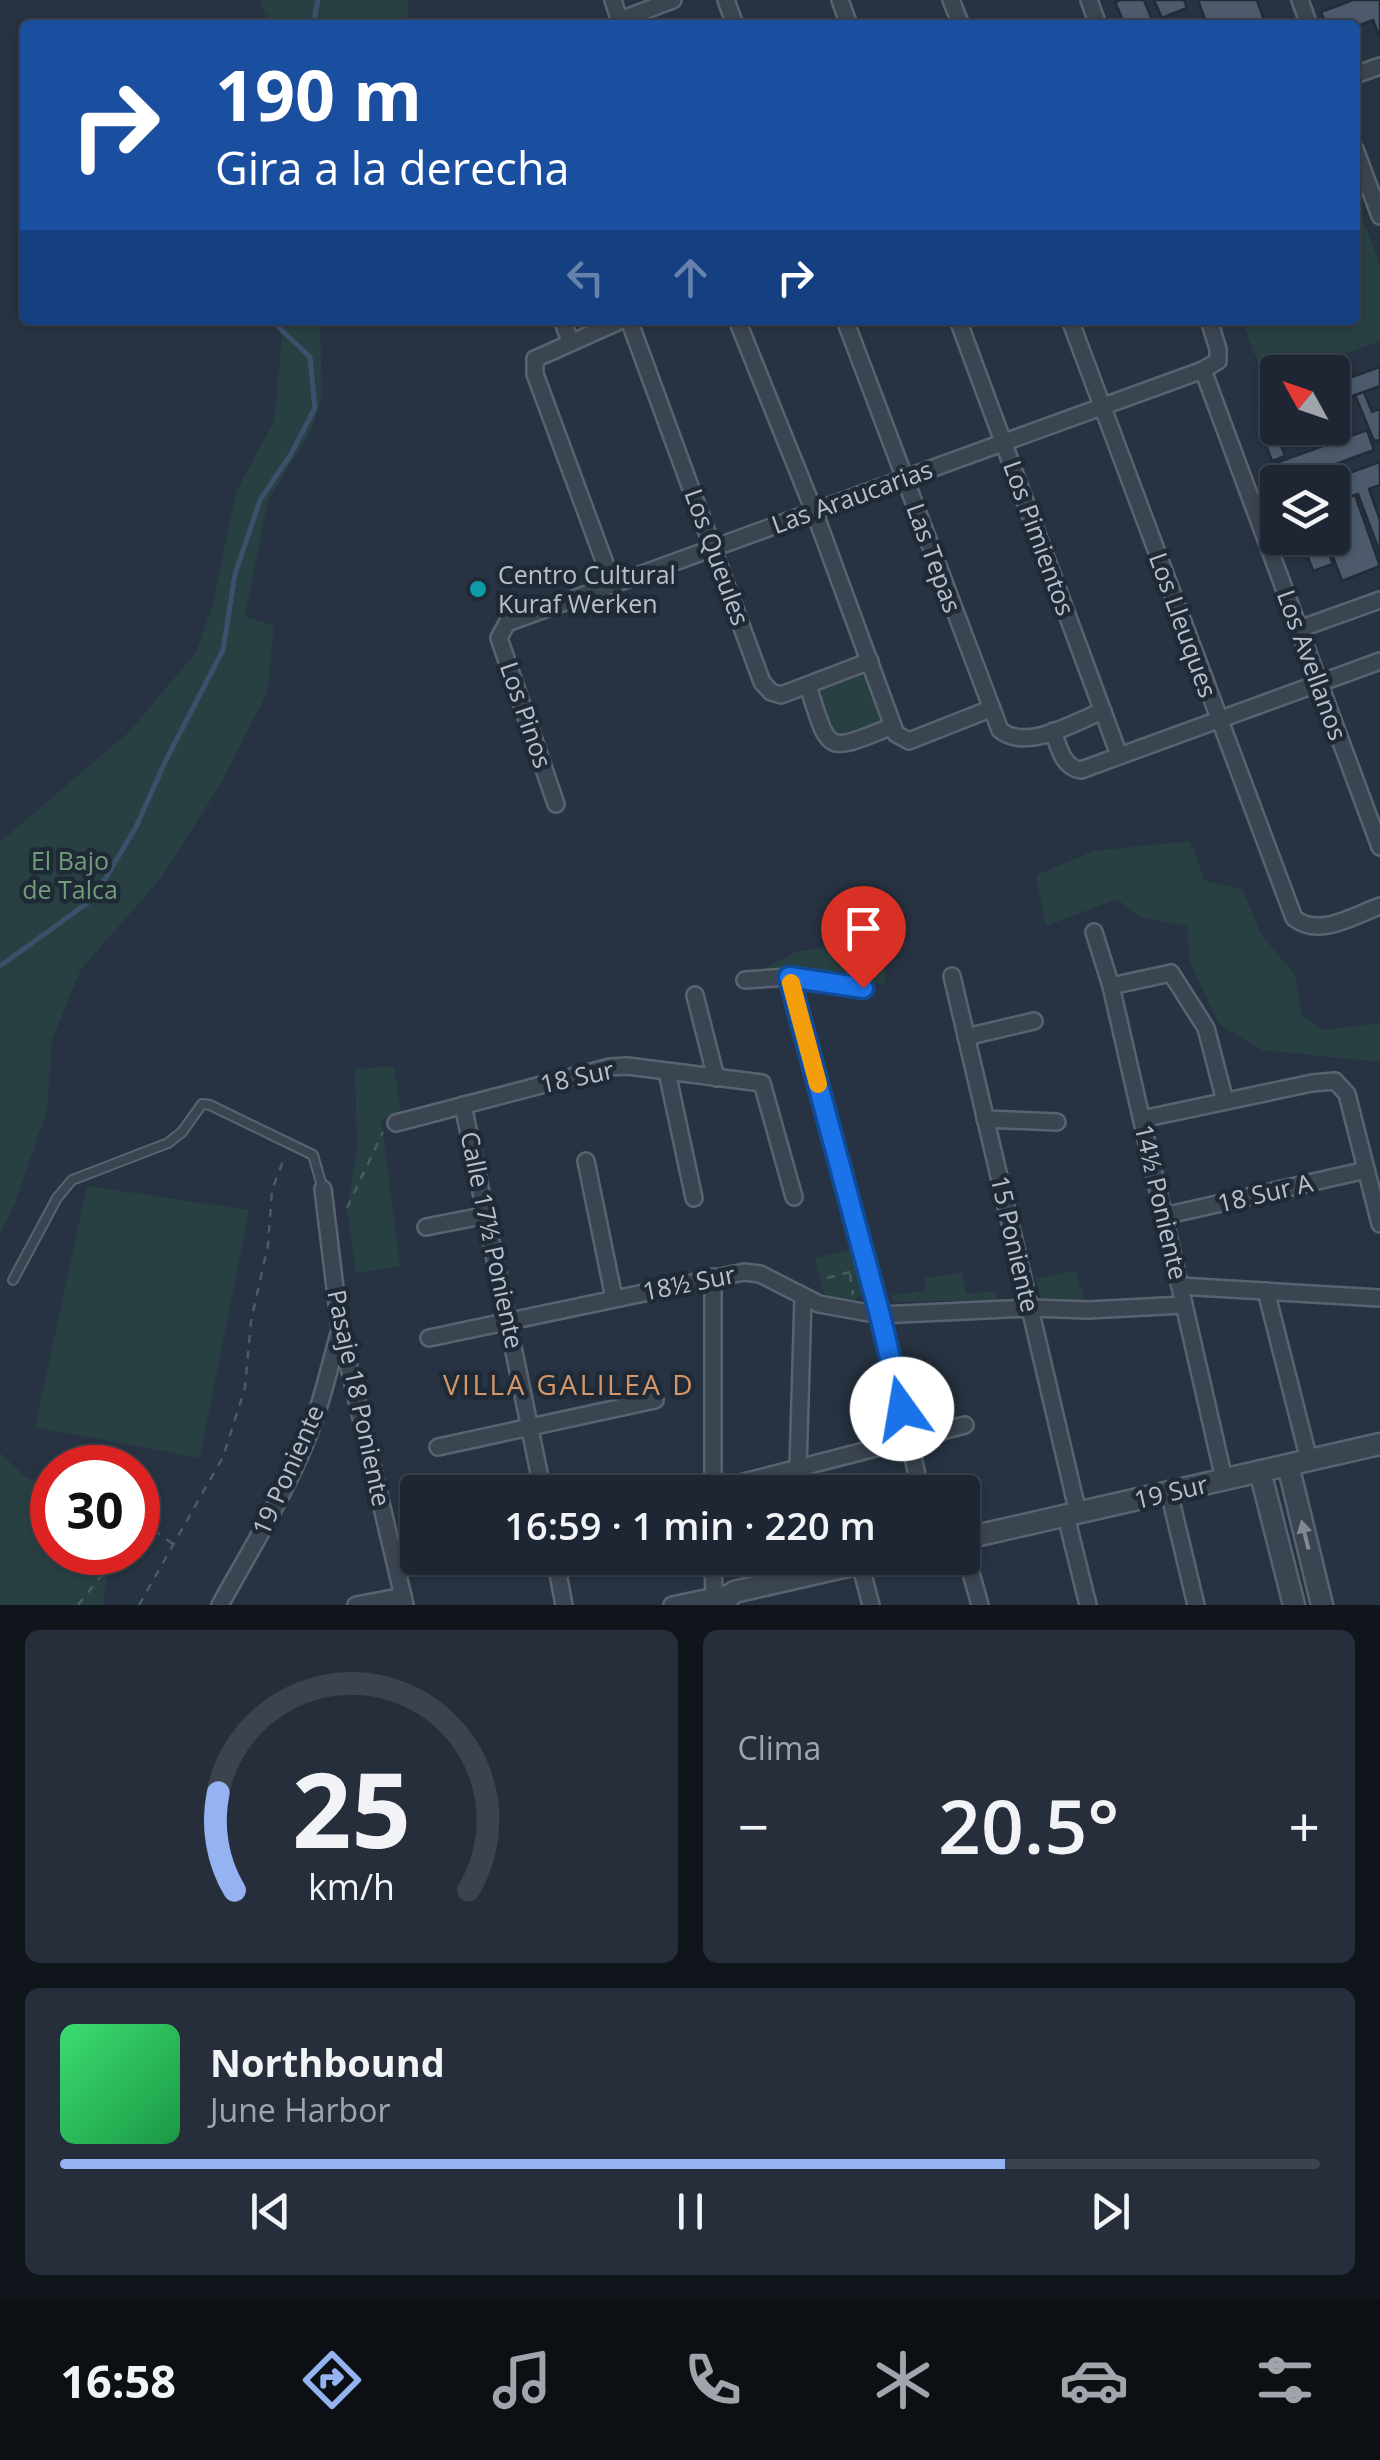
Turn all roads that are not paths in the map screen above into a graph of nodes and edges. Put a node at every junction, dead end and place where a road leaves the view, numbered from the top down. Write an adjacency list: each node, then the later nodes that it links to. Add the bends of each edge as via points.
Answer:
1 (673, 0): 2 (street)
2 (627, 20)
3 (1360, 162): 4 (street)
4 (1380, 216)
5 (564, 325): 13 (street)
6 (613, 325): 13 (street)
7 (628, 325): 19 (street, Los Queules)
8 (739, 325): 18 (street)
9 (847, 325): 17 (street, Las Tepas)
10 (960, 325): 16 (street, Los Pimientos)
11 (1072, 325): 15 (street, Los Lleuques)
12 (1211, 325): 14 (street, via 1218,361)
13 (570, 341): 20 (street, via 534,359 535,374)
14 (1203, 370): 15 (street, Las Araucarias); 23 (street, Los Avellanos)
15 (1102, 407): 16 (street, Las Araucarias); 30 (street, Los Lleuques)
16 (1003, 442): 17 (street, Las Araucarias); 29 (street, Los Pimientos)
17 (904, 478): 18 (street, Las Araucarias); 28 (street, Las Tepas)
18 (814, 512): 19 (street, Las Araucarias); 24 (street)
19 (715, 548): 20 (street, Las Araucarias); 27 (street, Los Queules, via 762,682 776,695)
20 (614, 585): 22 (street, Las Araucarias)
21 (1380, 600): 23 (street)
22 (503, 627): 34 (street, Los Pinos, via 500,638)
23 (1299, 629): 26 (street, Los Avellanos)
24 (870, 661): 27 (street, Los Queules); 32 (street)
25 (1380, 661): 26 (street)
26 (1319, 682): 30 (street); 35 (street, Los Avellanos)
27 (808, 686): 32 (street, via 830,743)
28 (990, 709): 31 (street, Las Tepas, via 1007,736); 32 (street, via 908,740)
29 (1102, 711): 31 (street); 33 (street, Los Pimientos)
30 (1218, 718): 33 (street); 36 (street, Los Lleuques, via 1288,907 1303,925 1322,927)
31 (1053, 731): 33 (street, via 1073,768)
32 (897, 733)
33 (1119, 756)
34 (556, 804)
35 (1380, 847)
36 (1380, 906)
37 (1094, 932): 41 (street, 14½ Poniente)
38 (952, 976): 45 (street, 15 Poniente)
39 (789, 977): 40 (street); 42 (street); 72 (street)
40 (745, 980)
41 (1110, 986): 48 (street, via 1171,973 1206,1028); 51 (street, 14½ Poniente)
42 (863, 988)
43 (696, 995): 47 (street)
44 (1034, 1022): 45 (street)
45 (966, 1037): 50 (street, 15 Poniente)
46 (667, 1072): 47 (street, 18 Sur); 49 (street, 18 Sur, via 610,1067); 58 (street)
47 (716, 1078): 57 (street, 18 Sur, via 762,1083)
48 (1225, 1101): 51 (street); 55 (street, via 1335,1081 1347,1094)
49 (463, 1105): 53 (street, 18 Sur); 59 (street, Calle 17½ Poniente)
50 (986, 1118): 52 (street); 71 (street, 15 Poniente)
51 (1142, 1119): 60 (street, 14½ Poniente)
52 (1057, 1122)
53 (389, 1128)
54 (586, 1161): 67 (street)
55 (1366, 1170): 60 (street, 18 Sur A); 61 (street)
56 (324, 1189): 64 (lane, via 313,1155 202,1104 168,1143 72,1180); 74 (street, Pasaje 18 Poniente)
57 (794, 1197)
58 (694, 1198)
59 (487, 1216): 62 (street); 73 (street, Calle 17½ Poniente)
60 (1164, 1216): 65 (street, 14½ Poniente)
61 (1380, 1224)
62 (426, 1227)
63 (713, 1278): 67 (street, 18½ Sur); 68 (street, 18½ Sur, via 760,1274); 87 (street)
64 (13, 1280)
65 (1180, 1286): 66 (street); 70 (street, 14½ Poniente)
66 (1266, 1290): 69 (street); 82 (street)
67 (614, 1298): 73 (street, 18½ Sur)
68 (803, 1298): 72 (street, 18½ Sur); 84 (street)
69 (1380, 1298)
70 (1184, 1305): 71 (street, 18½ Sur); 90 (street, 14½ Poniente)
71 (1030, 1308): 72 (street, 18½ Sur); 92 (street, 15 Poniente)
72 (880, 1315): 79 (street)
73 (510, 1320): 75 (street, 18½ Sur); 78 (street, Calle 17½ Poniente)
74 (340, 1329): 100 (street, Pasaje 18 Poniente); 101 (street, 19 Poniente, via 298,1457)
75 (429, 1338)
76 (655, 1400): 78 (street)
77 (965, 1425): 79 (street)
78 (530, 1426): 81 (street); 86 (street, Calle 17½ Poniente)
79 (909, 1440): 84 (street); 89 (street)
80 (1380, 1444): 82 (street, 19 Sur)
81 (438, 1447)
82 (1309, 1460): 83 (street, 19 Sur)
83 (1288, 1465): 85 (street, 19 Sur); 110 (street, one-way to 83)
84 (798, 1469): 88 (street)
85 (1260, 1471): 90 (street, 19 Sur); 109 (street)
86 (540, 1475)
87 (713, 1475)
88 (775, 1475)
89 (917, 1475)
90 (1224, 1480): 91 (street, 19 Sur)
91 (1169, 1492): 92 (street, 19 Sur); 108 (street)
92 (1072, 1514): 93 (street, 19 Sur); 107 (street, 15 Poniente)
93 (980, 1536)
94 (558, 1575): 103 (street)
95 (719, 1575): 99 (street)
96 (806, 1575): 99 (street)
97 (863, 1575): 105 (street)
98 (972, 1575): 106 (street)
99 (728, 1599): 104 (street)
100 (404, 1600): 102 (street)
101 (220, 1605)
102 (356, 1605)
103 (564, 1605)
104 (672, 1605)
105 (871, 1605)
106 (980, 1605)
107 (1088, 1605)
108 (1196, 1605)
109 (1294, 1605)
110 (1322, 1605)

